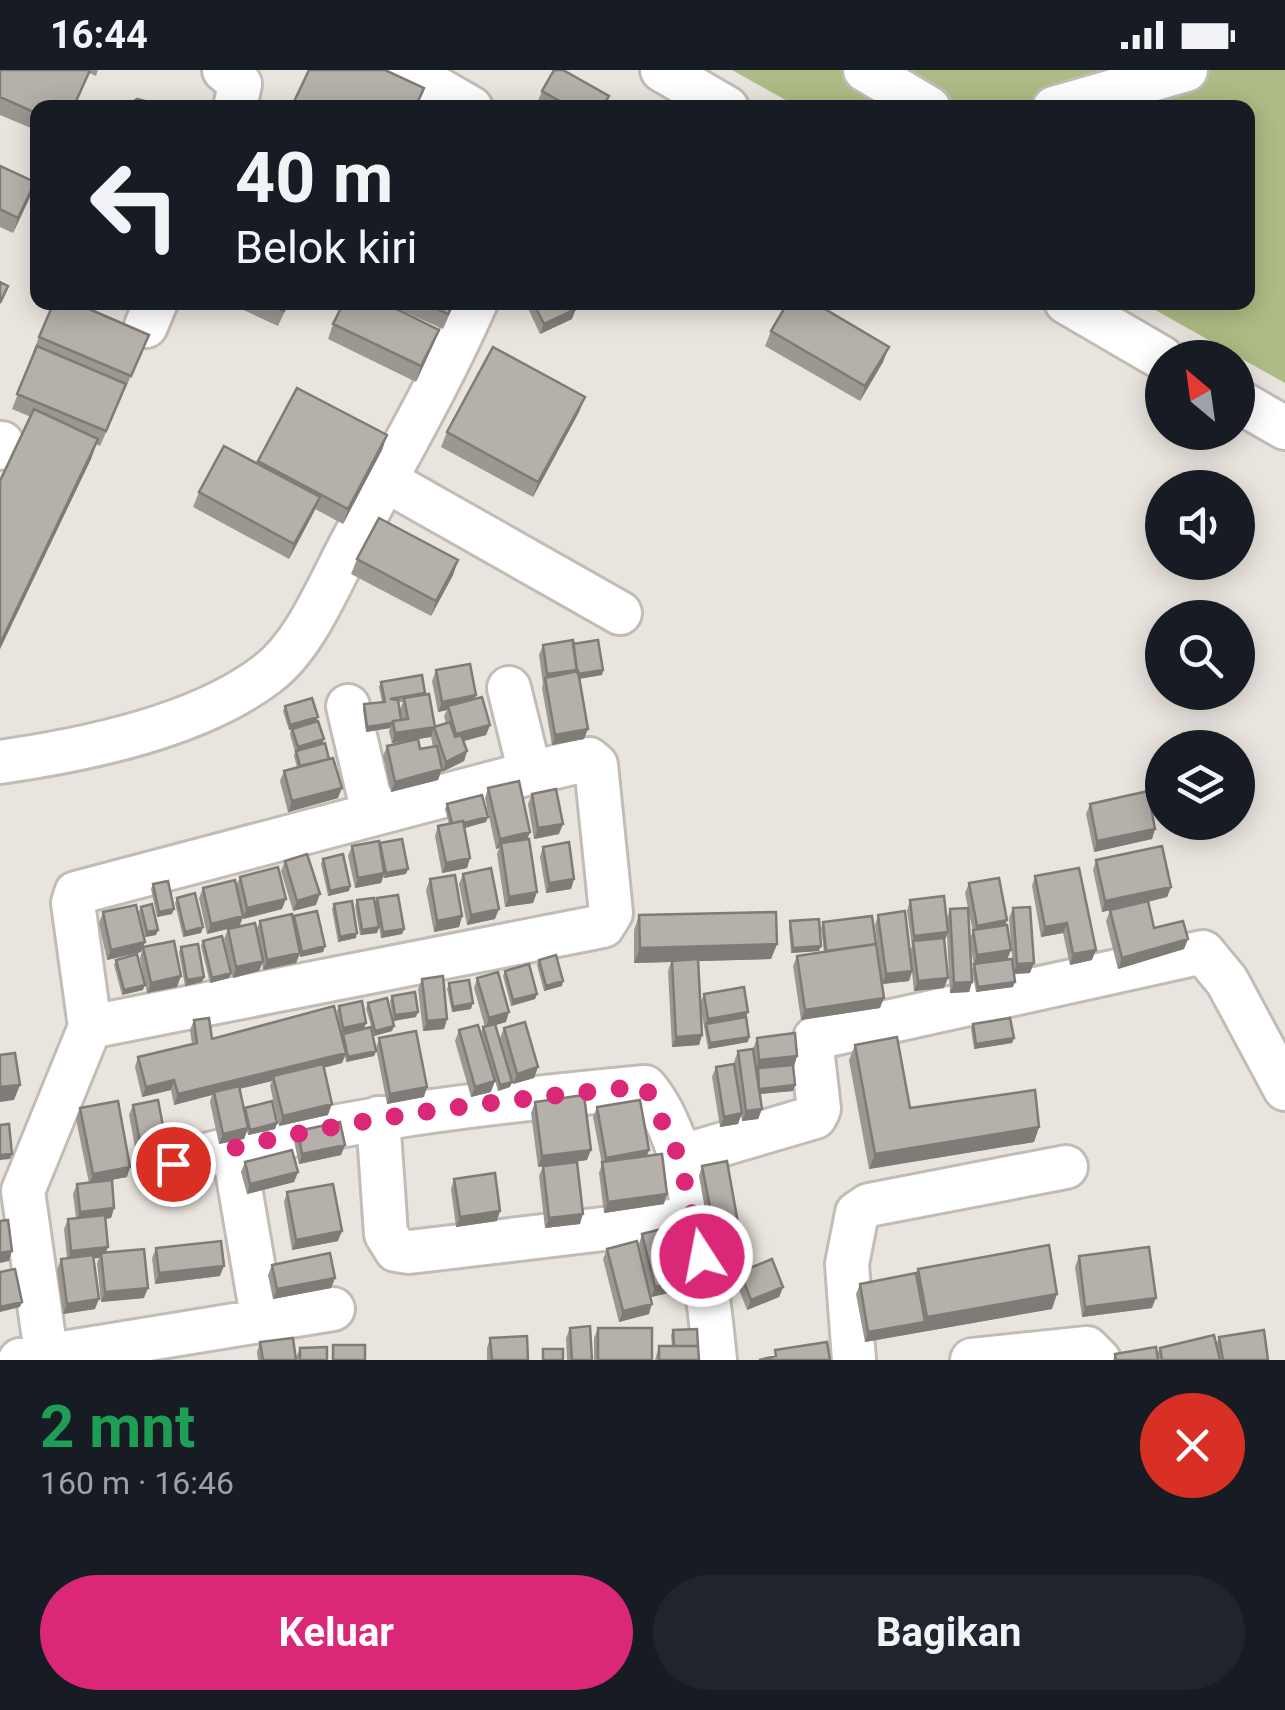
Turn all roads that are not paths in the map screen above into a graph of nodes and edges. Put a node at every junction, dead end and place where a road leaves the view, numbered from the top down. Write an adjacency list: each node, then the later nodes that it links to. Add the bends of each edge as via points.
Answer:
1 (224, 70): 6 (street, via 240,84)
2 (405, 70): 7 (street)
3 (662, 70): 8 (street)
4 (865, 70): 9 (street)
5 (1186, 70): 10 (street)
6 (237, 100)
7 (457, 100)
8 (713, 100)
9 (916, 100)
10 (1082, 100)
11 (472, 310): 16 (street)
12 (1080, 310): 13 (street)
13 (1145, 348)
14 (1255, 411): 15 (street)
15 (1285, 428)
16 (385, 480): 17 (street); 20 (street, via 328,586 270,672 213,708 154,728)
17 (620, 613)
18 (510, 688): 21 (street)
19 (348, 706): 22 (street)
20 (0, 762)
21 (530, 773): 22 (street); 23 (street, via 589,759 596,765 611,913 604,926)
22 (373, 813): 23 (street, via 76,893)
23 (90, 1028): 30 (street)
24 (1285, 1089): 27 (street, via 1228,980 1203,952 815,1038 816,1117)
25 (378, 1118): 26 (street); 27 (street, via 645,1086); 31 (street, via 386,1234 396,1250)
26 (234, 1147): 28 (street); 33 (street)
27 (679, 1157): 31 (street)
28 (173, 1164)
29 (1066, 1167): 37 (street, via 869,1205 857,1213 848,1264)
30 (11, 1192): 35 (street)
31 (696, 1218): 36 (street)
32 (333, 1309): 33 (street)
33 (263, 1322): 34 (street)
34 (211, 1345): 35 (street)
35 (33, 1356)
36 (715, 1360)
37 (854, 1360)
38 (972, 1360): 39 (street, via 1067,1348 1088,1348)
39 (1098, 1360)

